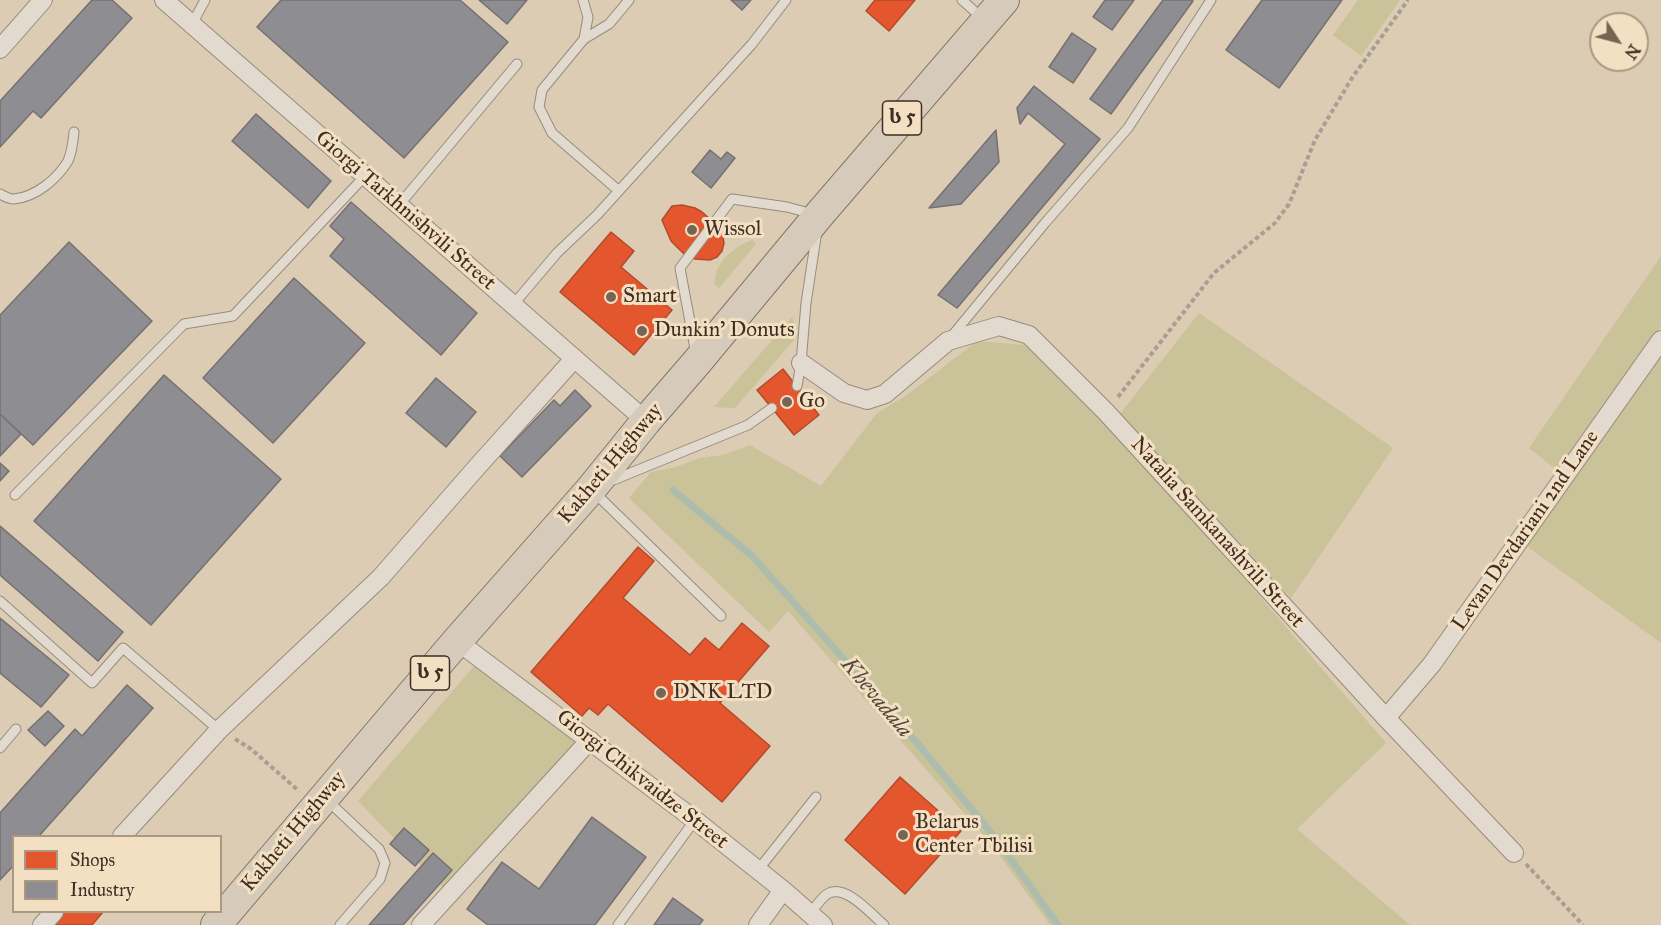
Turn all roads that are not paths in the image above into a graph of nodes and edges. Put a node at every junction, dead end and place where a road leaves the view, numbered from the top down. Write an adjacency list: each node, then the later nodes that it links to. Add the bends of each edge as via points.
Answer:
1 (43, 0): 12 (street)
2 (164, 0): 10 (street, Giorgi Tarkhnishvili Street)
3 (205, 0): 10 (lane)
4 (583, 0): 11 (lane, via 588,17)
5 (629, 0): 11 (lane, via 609,24)
6 (786, 0): 16 (lane, via 752,44)
7 (962, 0): 9 (lane)
8 (1211, 0): 22 (lane, via 1128,128)
9 (995, 11): 19 (highway, Kakheti Highway / ს 5)
10 (192, 24): 15 (street, Giorgi Tarkhnishvili Street)
11 (584, 39): 16 (lane, via 542,90 539,107 552,133)
12 (0, 49)
13 (517, 64): 18 (lane)
14 (74, 132): 17 (lane, via 68,160 43,188 11,199)
15 (365, 176): 18 (street, Giorgi Tarkhnishvili Street); 30 (lane, via 233,316 184,324)
16 (620, 190): 20 (lane)
17 (0, 194)
18 (399, 205): 20 (street, Giorgi Tarkhnishvili Street)
19 (819, 215): 24 (highway, Kakheti Highway / ს 5); 24 (lane, via 732,199 680,268); 25 (lane)
20 (513, 305): 23 (street, Giorgi Tarkhnishvili Street)
21 (1661, 340): 34 (street, Levan Devdariani 2nd Lane, via 1432,664)
22 (948, 341): 25 (street, Natalia Samkanashvili Street, via 885,394 867,400 844,393); 34 (street, Natalia Samkanashvili Street, via 999,326 1029,334 1106,412)
23 (574, 359): 28 (street, Giorgi Tarkhnishvili Street); 36 (street, via 381,578)
24 (698, 362): 28 (highway, Kakheti Highway / ს 5)
25 (801, 363): 26 (lane)
26 (797, 387)
27 (772, 408): 29 (lane, via 748,425)
28 (646, 422): 29 (highway, Kakheti Highway / ს 5)
29 (591, 489): 32 (lane); 33 (highway, Kakheti Highway / ს 5)
30 (15, 495)
31 (0, 601): 36 (lane, via 92,683 123,648)
32 (721, 615)
33 (458, 641): 37 (street, Giorgi Chikvaidze Street); 40 (highway, Kakheti Highway / ს 5)
34 (1386, 718): 43 (street, Natalia Samkanashvili Street)
35 (16, 729): 38 (lane)
36 (219, 730): 42 (street)
37 (590, 740): 41 (street, Giorgi Chikvaidze Street); 51 (street)
38 (0, 748)
39 (816, 797): 44 (lane)
40 (321, 802): 49 (highway, Kakheti Highway / ს 5); 50 (lane, via 379,849 385,863 380,879)
41 (695, 820): 44 (street, Giorgi Chikvaidze Street); 52 (lane)
42 (124, 835)
43 (1514, 853)
44 (758, 870): 45 (street, Giorgi Chikvaidze Street)
45 (783, 890): 47 (street, Giorgi Chikvaidze Street); 53 (street)
46 (53, 913): 48 (street)
47 (816, 919): 54 (lane, via 827,894 837,891 849,894)
48 (42, 925)
49 (216, 925)
50 (340, 925)
51 (421, 925)
52 (618, 925)
53 (758, 925)
54 (884, 925)

